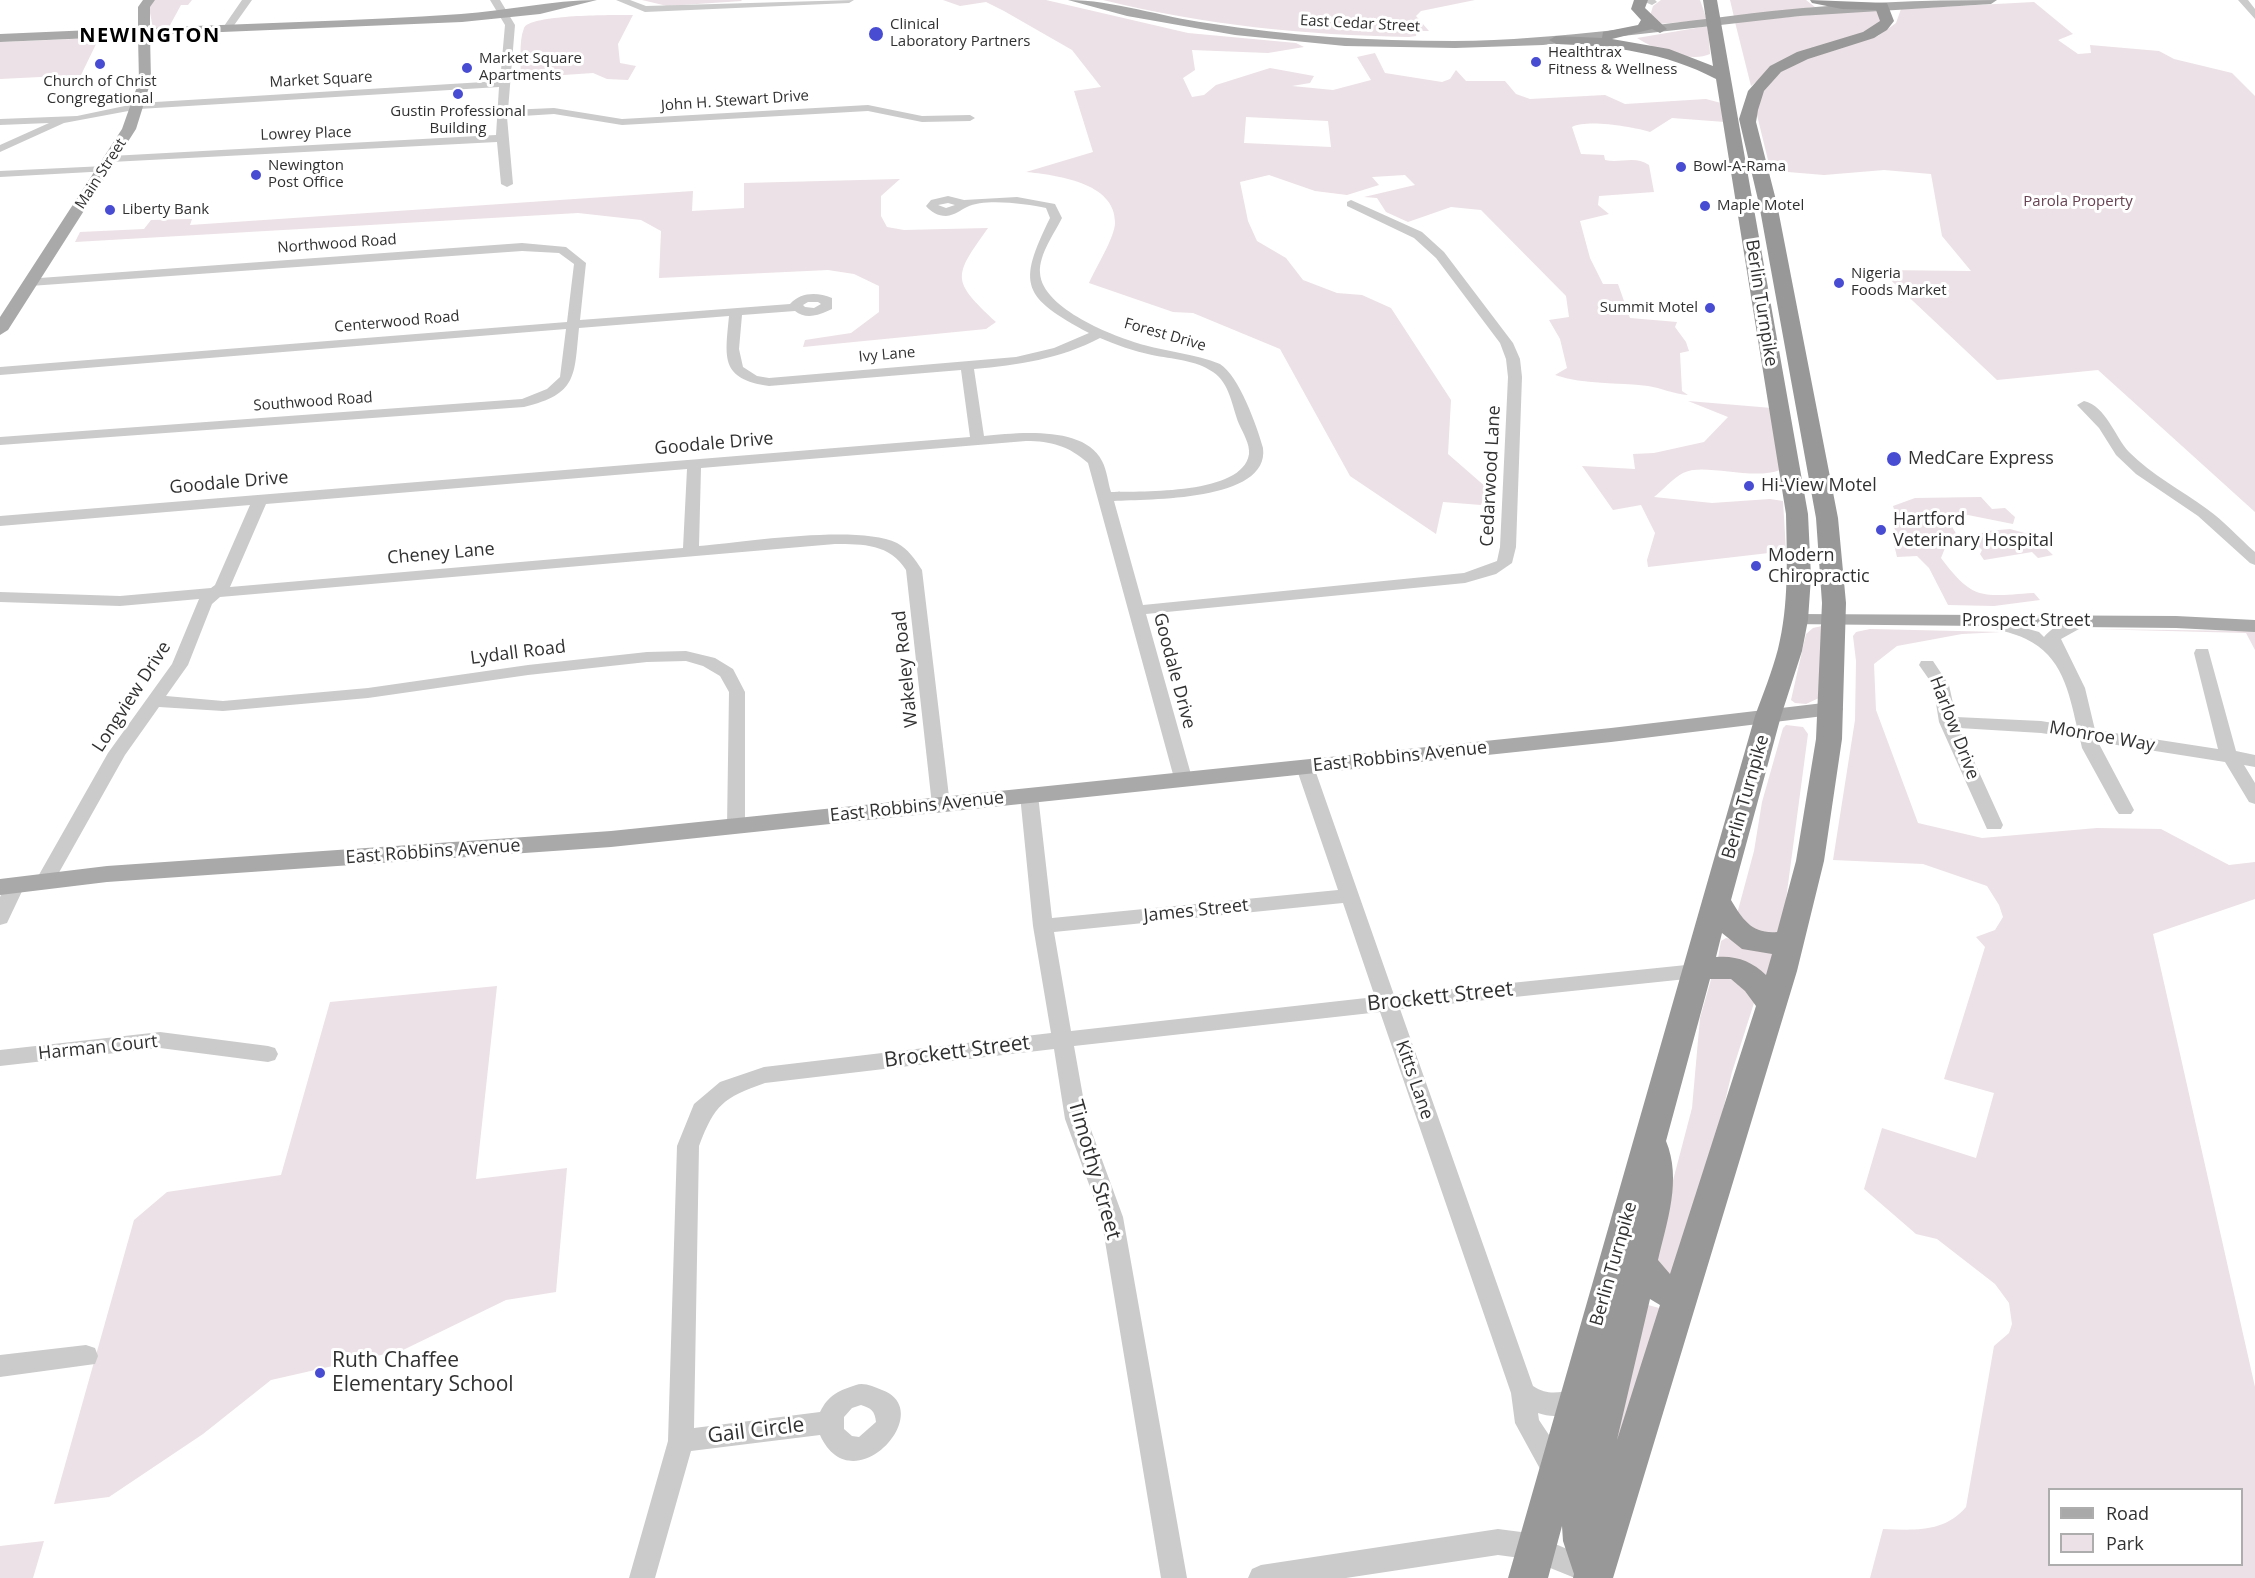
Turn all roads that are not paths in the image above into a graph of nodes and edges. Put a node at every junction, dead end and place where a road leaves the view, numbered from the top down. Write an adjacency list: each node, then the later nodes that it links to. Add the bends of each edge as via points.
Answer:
1 (149, 0): 18 (main road, Main Street, via 144,8)
2 (246, 0): 17 (street)
3 (495, 0): 15 (street)
4 (591, 0): 15 (main road)
5 (621, 0): 6 (street, via 649,9)
6 (849, 0)
7 (1074, 0): 22 (main road, East Cedar Street, via 1198,26 1307,39 1433,44)
8 (1808, 0): 11 (highway)
9 (1990, 0): 12 (main road)
10 (2242, 0): 16 (street)
11 (1819, 5): 12 (highway); 14 (main road, East Cedar Street)
12 (1882, 6): 32 (highway, via 1887,21 1876,31 1795,59 1768,76 1755,92)
13 (1717, 11): 23 (highway, Berlin Turnpike); 25 (highway, Berlin Turnpike)
14 (1649, 12): 19 (main road, East Cedar Street); 20 (highway, via 1647,26 1642,29)
15 (503, 15): 17 (main road); 26 (street, via 510,25)
16 (2255, 16)
17 (227, 29): 18 (main road)
18 (143, 33): 21 (main road); 27 (main road, Main Street, via 146,81)
19 (1631, 33): 20 (main road, East Cedar Street); 24 (highway, via 1641,43)
20 (1604, 36): 22 (main road, East Cedar Street)
21 (0, 38)
22 (1556, 40): 24 (highway, via 1619,45)
23 (1718, 46): 24 (highway, via 1706,58); 25 (highway, Berlin Turnpike)
24 (1675, 56): 25 (highway)
25 (1734, 77): 32 (highway, Berlin Turnpike); 49 (highway, Berlin Turnpike)
26 (505, 84): 27 (street, Market Square); 28 (street)
27 (139, 106): 30 (street, Market Square); 35 (main road, Main Street)
28 (503, 114): 29 (street, John H. Stewart Drive, via 554,111 622,122 868,108 922,119); 33 (street)
29 (970, 118)
30 (63, 120): 31 (street, Market Square); 34 (street)
31 (0, 122)
32 (1748, 122): 50 (highway, Berlin Turnpike)
33 (502, 138): 35 (street, Lowrey Place); 37 (street)
34 (0, 149)
35 (108, 164): 36 (street, Lowrey Place); 40 (main road, Main Street)
36 (0, 174)
37 (507, 184)
38 (961, 204): 45 (street, Forest Drive, via 992,199 1028,200 1051,206 1056,218 1033,275 1039,292 1078,322)
39 (1351, 204): 62 (street, Cedarwood Lane, via 1429,244 1511,353 1515,377 1508,547 1504,563 1465,578)
40 (30, 282): 43 (street, Northwood Road, via 546,247 562,250 580,263); 44 (main road, Main Street)
41 (796, 307): 42 (street, Centerwood Road)
42 (736, 311): 43 (street, Centerwood Road); 46 (street, Ivy Lane, via 734,365 739,375 751,381)
43 (574, 324): 47 (street, Centerwood Road); 51 (street, Southwood Road, via 567,378 552,392 524,403)
44 (0, 330)
45 (1100, 332): 46 (street, Ivy Lane, via 1051,355); 54 (street, Forest Drive, via 1137,348 1217,367 1232,386 1257,454 1252,469 1227,486)
46 (967, 364): 52 (street)
47 (0, 371)
48 (2084, 405): 59 (street, via 2141,471 2203,513)
49 (1778, 406): 50 (highway); 63 (highway, Berlin Turnpike, via 1797,514)
50 (1808, 408): 64 (highway, Berlin Turnpike, via 1828,519)
51 (0, 441)
52 (978, 441): 53 (street, Goodale Drive); 54 (street, Goodale Drive, via 1059,438 1081,447 1095,461)
53 (694, 465): 55 (street, Goodale Drive); 58 (street)
54 (1107, 497): 62 (street, Goodale Drive)
55 (260, 500): 56 (street, Goodale Drive); 60 (street, Longview Drive, via 222,587)
56 (0, 520)
57 (885, 543): 58 (street, Cheney Lane, via 835,539); 82 (street, Wakeley Road, via 907,555 914,570)
58 (691, 552): 60 (street, Cheney Lane)
59 (2255, 560)
60 (215, 593): 61 (street, Cheney Lane, via 120,601); 71 (street, Longview Drive, via 205,602 180,665)
61 (0, 597)
62 (1138, 610): 79 (street, Goodale Drive)
63 (1796, 620): 64 (main road, Prospect Street); 73 (highway, Berlin Turnpike)
64 (1834, 620): 65 (main road, Prospect Street); 72 (highway, Berlin Turnpike)
65 (1983, 621): 66 (main road, Prospect Street); 69 (street, via 2033,636)
66 (2082, 621): 67 (main road, Prospect Street); 69 (street, via 2052,638)
67 (2255, 626)
68 (2202, 652): 76 (street)
69 (2064, 662): 75 (street, via 2077,688)
70 (1927, 665): 74 (street, Harlow Drive, via 1941,684)
71 (156, 701): 85 (street, Lydall Road, via 234,705 368,693 646,657 686,657 709,662 727,673 737,692); 86 (street, Longview Drive, via 117,753)
72 (1832, 709): 73 (main road, East Robbins Avenue); 92 (highway, Berlin Turnpike, via 1811,856)
73 (1768, 716): 78 (main road, East Robbins Avenue); 89 (highway, Berlin Turnpike)
74 (1948, 722): 75 (street, Monroe Way, via 2018,724); 84 (street, Harlow Drive)
75 (2086, 733): 76 (street, Monroe Way); 83 (street)
76 (2231, 758): 77 (street, Monroe Way); 81 (street)
77 (2255, 761)
78 (1305, 767): 79 (main road, East Robbins Avenue); 88 (street, Kitts Lane)
79 (1184, 778): 80 (main road, East Robbins Avenue)
80 (1029, 795): 82 (main road, East Robbins Avenue); 91 (street, Timothy Street)
81 (2255, 798)
82 (941, 805): 85 (main road, East Robbins Avenue)
83 (2124, 810)
84 (1994, 825)
85 (736, 827): 86 (main road, East Robbins Avenue)
86 (45, 880): 87 (main road, East Robbins Avenue)
87 (7, 886): 90 (street)
88 (1349, 896): 91 (street, James Street); 94 (street, Kitts Lane)
89 (1717, 900): 92 (highway, via 1737,935 1748,941 1774,944); 93 (highway, Berlin Turnpike)
90 (0, 918)
91 (1043, 926): 96 (street, Timothy Street)
92 (1790, 940): 95 (highway, Berlin Turnpike)
93 (1696, 971): 94 (street, Brockett Street); 95 (highway, via 1722,965 1744,971 1760,986); 99 (highway, Berlin Turnpike)
94 (1387, 1002): 96 (street, Brockett Street); 104 (street, Kitts Lane)
95 (1771, 1005): 101 (highway, Berlin Turnpike)
96 (1061, 1039): 107 (street, Brockett Street, via 764,1076 728,1088 702,1110 688,1146); 112 (street, Timothy Street, via 1076,1119 1112,1217)
97 (268, 1054): 98 (street, Harman Court, via 160,1040)
98 (0, 1058)
99 (1649, 1137): 100 (highway, via 1658,1161 1657,1186); 105 (highway, Berlin Turnpike)
100 (1640, 1262): 101 (highway, via 1654,1283); 110 (highway, via 1580,1513 1583,1541)
101 (1681, 1299): 110 (highway, Berlin Turnpike)
102 (86, 1356): 103 (street)
103 (0, 1366)
104 (1523, 1393): 105 (street, via 1542,1404 1558,1407); 108 (street, Kitts Lane, via 1527,1423 1550,1458)
105 (1576, 1401): 108 (highway, Berlin Turnpike)
106 (830, 1422): 107 (street, Gail Circle)
107 (681, 1441): 111 (street, Brockett Street)
108 (1556, 1476): 109 (highway, Berlin Turnpike)
109 (1532, 1565): 110 (street); 113 (street, via 1529,1546 1479,1543)
110 (1594, 1576)
111 (642, 1578)
112 (1174, 1578)
113 (1261, 1578)

